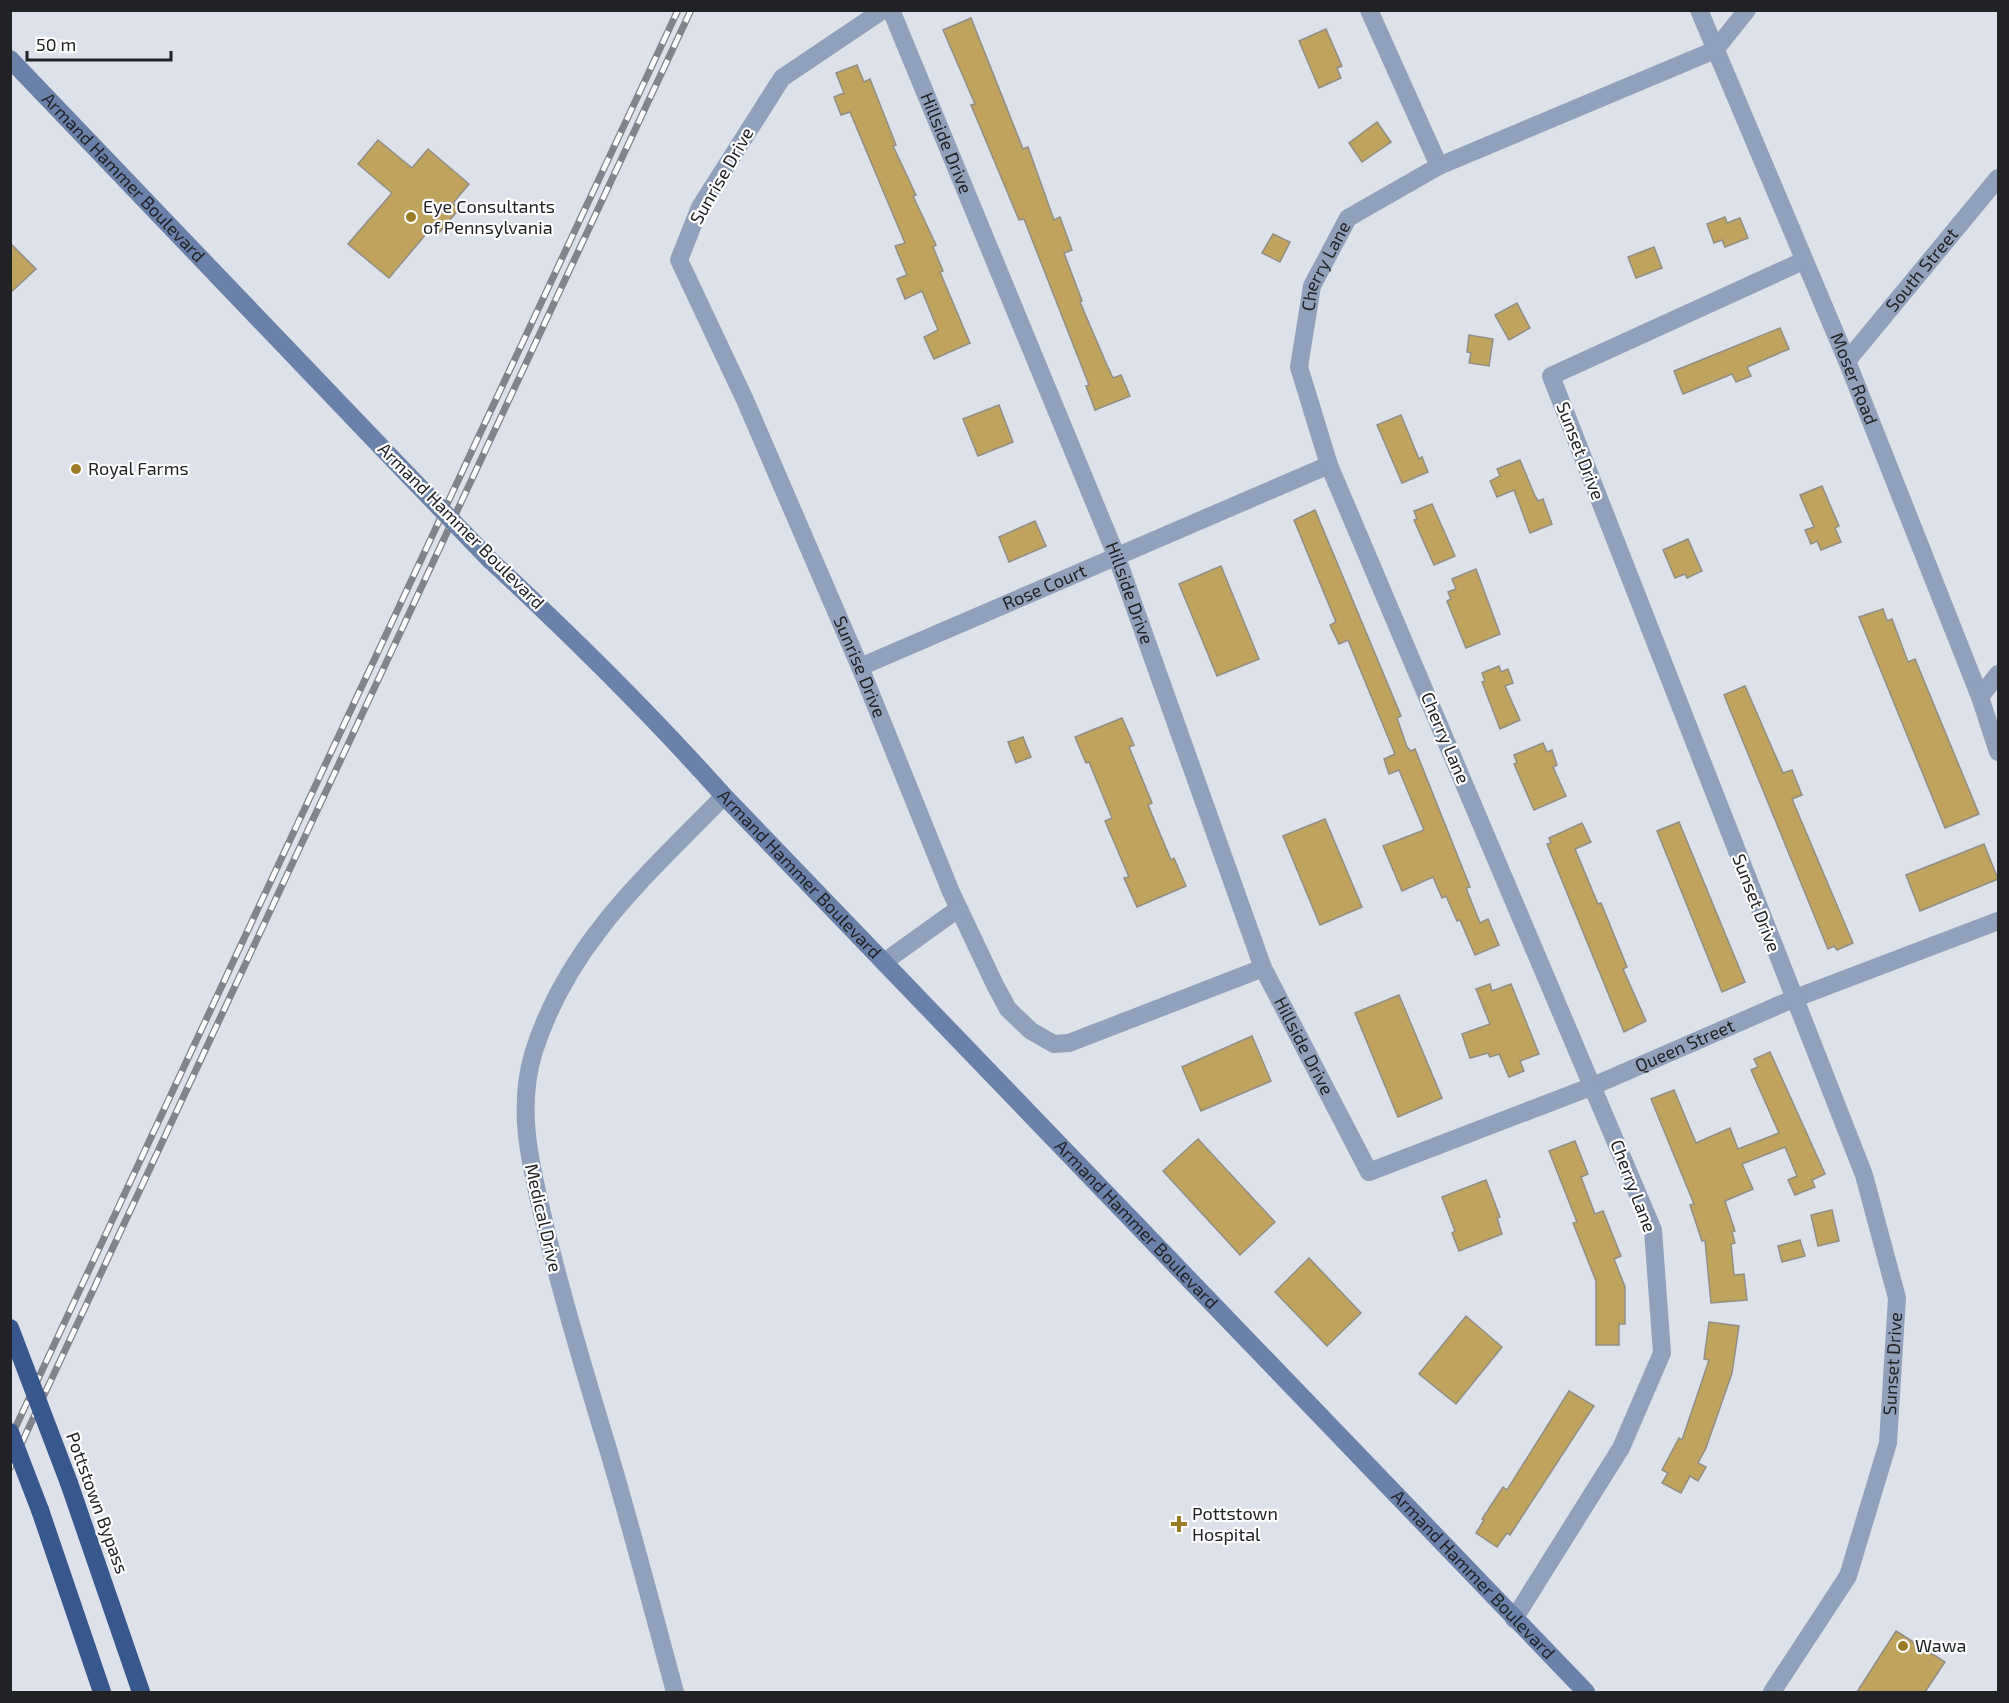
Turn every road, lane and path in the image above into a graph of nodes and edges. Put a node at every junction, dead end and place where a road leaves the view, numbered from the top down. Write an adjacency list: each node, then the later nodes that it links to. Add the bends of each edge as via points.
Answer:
1 (883, 10): 14 (street, Sunrise Drive, via 782,78 700,207 678,260 745,400)
2 (891, 10): 13 (street, Hillside Drive)
3 (1369, 10): 8 (street)
4 (1699, 10): 6 (street, Moser Road)
5 (1748, 10): 6 (street)
6 (1715, 50): 8 (street, Cherry Lane); 10 (street, Moser Road)
7 (10, 58): 18 (street, Armand Hammer Boulevard, bridge, via 490,560 661,724)
8 (1439, 166): 12 (street, Cherry Lane, via 1348,218 1312,286 1299,367)
9 (1998, 178): 11 (street, South Street)
10 (1803, 261): 11 (street, Moser Road); 23 (street, Sunset Drive, via 1551,376)
11 (1847, 361): 16 (street, Moser Road)
12 (1329, 465): 13 (street, Rose Court); 24 (street, Cherry Lane)
13 (1116, 555): 14 (street, Rose Court); 22 (street, Hillside Drive)
14 (860, 667): 19 (street, Sunrise Drive)
15 (1998, 674): 16 (street)
16 (1980, 697): 17 (street, Moser Road)
17 (1998, 752)
18 (724, 796): 21 (street, Armand Hammer Boulevard); 31 (street, Medical Drive, via 599,926 577,958 548,1012 533,1053 524,1103 527,1150 559,1286 636,1544)
19 (958, 909): 21 (street); 22 (street, Sunrise Drive, via 1008,1009 1031,1031 1054,1044 1069,1043)
20 (1998, 921): 23 (street, Queen Street)
21 (884, 962): 28 (street, Armand Hammer Boulevard)
22 (1263, 968): 25 (street, Hillside Drive)
23 (1793, 999): 24 (street, Queen Street); 33 (street, Sunset Drive, via 1864,1175 1897,1298 1888,1443 1848,1576)
24 (1593, 1086): 25 (street, Queen Street); 28 (street, Cherry Lane, via 1653,1230 1662,1353 1621,1448)
25 (1369, 1173)
26 (10, 1328): 30 (highway, Pottstown Bypass, bridge, via 69,1483)
27 (10, 1432): 29 (highway, bridge)
28 (1514, 1618): 32 (street, Armand Hammer Boulevard)
29 (102, 1692)
30 (141, 1692)
31 (675, 1692)
32 (1586, 1692)
33 (1772, 1692)

